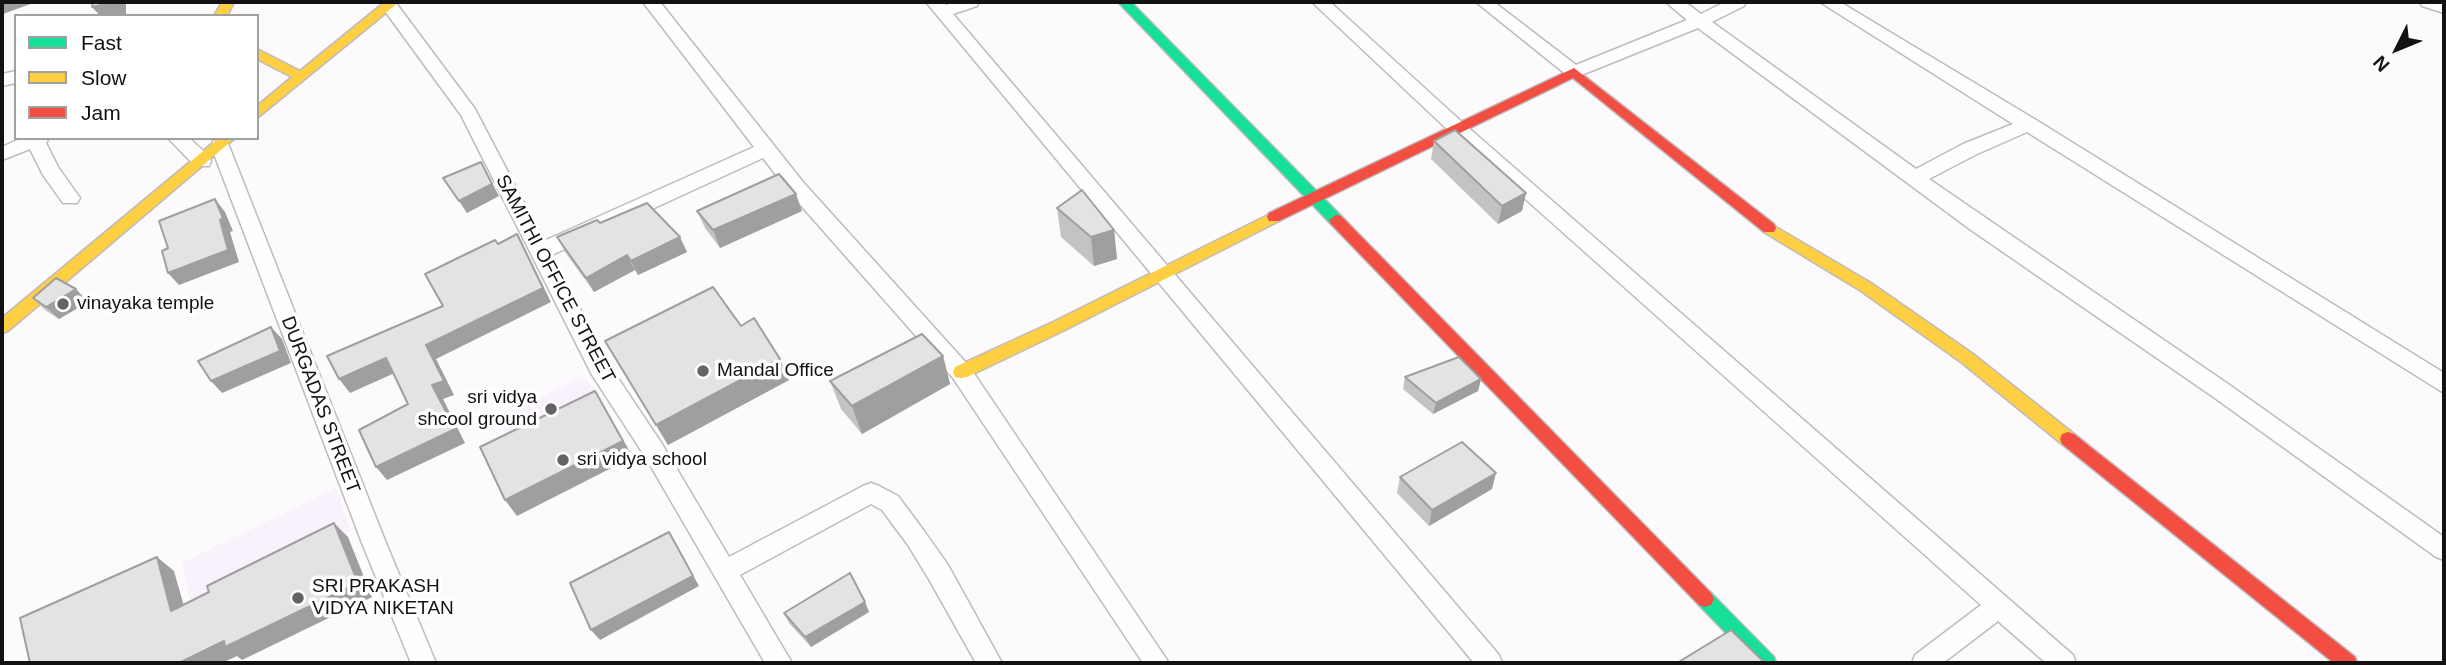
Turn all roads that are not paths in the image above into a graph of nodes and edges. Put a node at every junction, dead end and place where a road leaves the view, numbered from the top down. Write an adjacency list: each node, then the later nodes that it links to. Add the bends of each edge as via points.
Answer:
1 (651, 2): 24 (street)
2 (971, 2): 11 (street)
3 (1124, 2): 28 (street)
4 (1320, 2): 19 (street)
5 (1484, 2): 15 (street)
6 (1674, 2): 13 (street)
7 (1738, 2): 13 (street)
8 (1829, 2): 18 (street)
9 (2428, 2): 12 (street)
10 (392, 4): 16 (street); 30 (street, SAMITHI OFFICE STREET, via 469,113)
11 (939, 7): 31 (street)
12 (2444, 8)
13 (1700, 20): 15 (street); 27 (street)
14 (261, 56): 16 (street)
15 (1574, 72): 19 (street); 46 (street, via 1766,226 1866,287 1967,358)
16 (300, 75): 17 (street)
17 (259, 111)
18 (2030, 124): 27 (street); 34 (street)
19 (1456, 127): 28 (street); 37 (street)
20 (36, 140): 25 (street)
21 (38, 140): 29 (street, via 50,170)
22 (179, 140): 26 (street)
23 (224, 142): 26 (street); 39 (street, DURGADAS STREET, via 369,530)
24 (766, 149): 30 (street); 33 (street)
25 (2, 154)
26 (202, 161): 32 (street)
27 (1915, 178): 35 (street)
28 (1314, 197): 31 (street); 44 (street)
29 (70, 198)
30 (539, 252): 36 (street, SAMITHI OFFICE STREET, via 600,369)
31 (1163, 274): 33 (street); 43 (street)
32 (2, 327)
33 (961, 372): 42 (street)
34 (2444, 384)
35 (2444, 550)
36 (724, 572): 40 (street, SAMITHI OFFICE STREET); 41 (street, via 871,493 890,503 916,538)
37 (1999, 606): 38 (street); 45 (street)
38 (1933, 661)
39 (424, 663)
40 (779, 663)
41 (989, 663)
42 (1157, 663)
43 (1490, 663)
44 (1767, 663)
45 (2064, 663)
46 (2348, 663)

